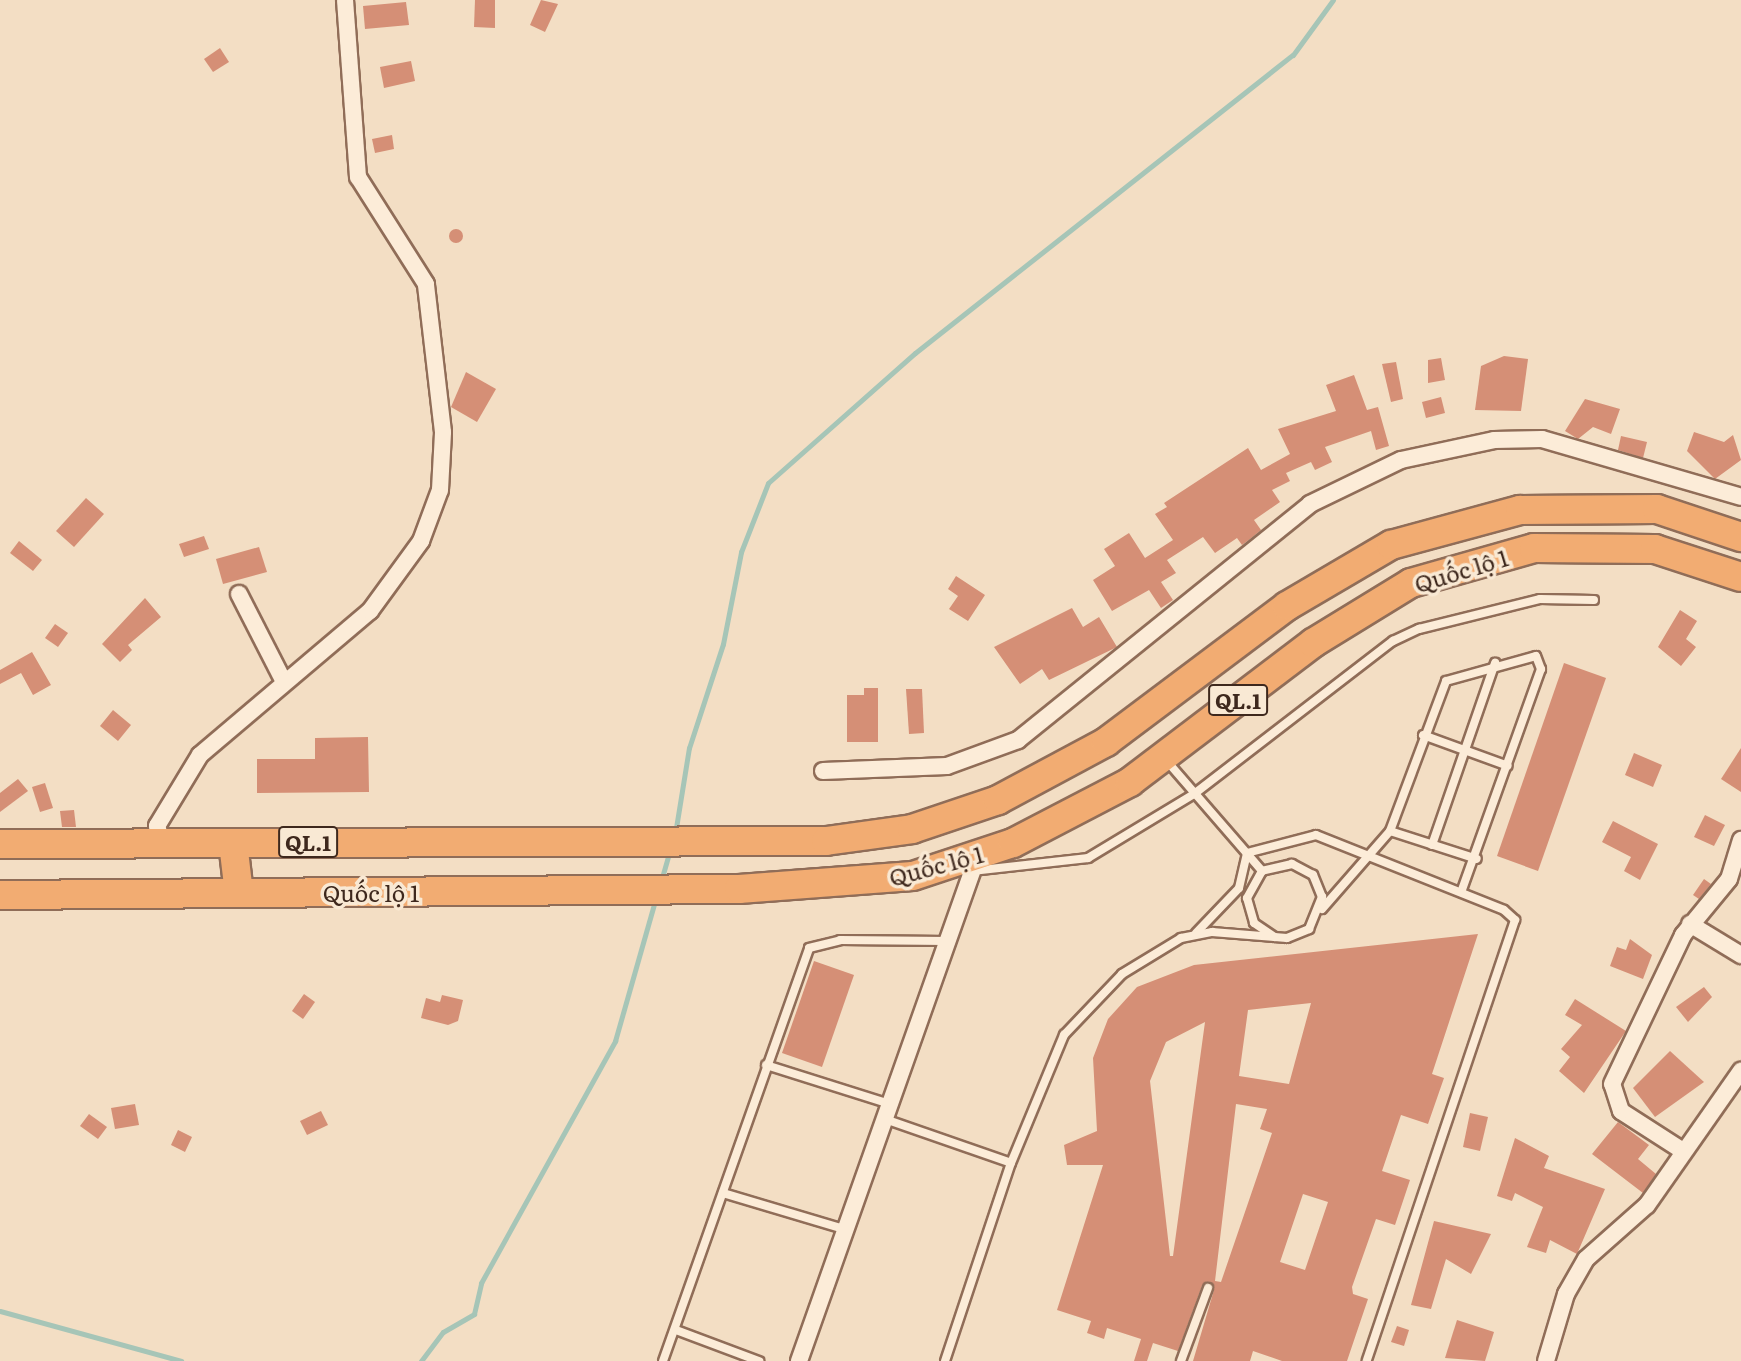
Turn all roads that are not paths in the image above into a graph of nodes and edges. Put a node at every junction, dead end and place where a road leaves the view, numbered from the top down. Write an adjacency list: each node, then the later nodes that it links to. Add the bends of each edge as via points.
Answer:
1 (345, 0): 8 (street, via 354,164 369,201 413,256 426,284 442,472 431,521 388,590)
2 (1741, 497): 14 (street, via 1542,439 1494,440 1401,460 1310,505 1018,740 947,766)
3 (1740, 535): 9 (highway, Quốc lộ 1 / QL.1, via 1657,509 1520,510 1391,545 1287,606)
4 (1741, 576): 12 (highway, Quốc lộ 1 / QL.1, via 1655,549 1534,548 1411,583 1313,643)
5 (239, 594): 8 (street)
6 (1594, 600): 15 (lane, via 1507,605 1393,641)
7 (1495, 663): 10 (lane, via 1446,681); 11 (lane); 13 (lane, via 1532,655 1541,661)
8 (283, 680): 18 (street, via 216,736 182,778 158,826)
9 (1132, 722): 12 (highway); 19 (highway, Quốc lộ 1 / QL.1, via 998,800 912,829 826,841)
10 (1423, 735): 11 (lane); 16 (lane)
11 (1465, 750): 13 (lane); 21 (lane)
12 (1163, 757): 15 (lane); 25 (highway, Quốc lộ 1 / QL.1, via 1130,782)
13 (1508, 766): 24 (lane)
14 (823, 771)
15 (1194, 794): 22 (lane); 25 (lane, via 1088,858)
16 (1390, 831): 21 (lane); 23 (lane)
17 (1741, 840): 31 (street, via 1729,879)
18 (162, 843): 19 (highway, Quốc lộ 1 / QL.1); 20 (highway, Quốc lộ 1 / QL.1)
19 (233, 843): 28 (highway)
20 (0, 844)
21 (1432, 845): 24 (lane)
22 (1247, 853): 23 (lane, via 1316,835); 26 (lane); 32 (lane, via 1239,888)
23 (1373, 856): 27 (lane); 30 (lane)
24 (1477, 859): 27 (lane)
25 (975, 863): 28 (highway, Quốc lộ 1 / QL.1, via 914,876 738,889); 34 (street)
26 (1262, 871): 30 (lane, via 1280,863 1303,868 1319,886); 33 (lane, via 1251,886 1249,911)
27 (1461, 892): 50 (lane, via 1509,912 1514,933)
28 (239, 893): 29 (highway, Quốc lộ 1 / QL.1)
29 (0, 895)
30 (1322, 909): 33 (lane, via 1309,929)
31 (1690, 924): 35 (street); 39 (street, via 1612,1084 1621,1111)
32 (1196, 933): 33 (lane); 40 (lane, via 1146,957 1079,1015 1051,1058)
33 (1275, 937)
34 (950, 941): 36 (lane, via 815,944 798,969); 38 (street)
35 (1741, 956)
36 (766, 1065): 38 (lane); 41 (lane)
37 (1741, 1071): 39 (street)
38 (888, 1112): 40 (lane); 42 (street)
39 (1683, 1152): 51 (street, via 1647,1205 1581,1266)
40 (1012, 1163): 48 (lane)
41 (723, 1193): 42 (lane); 44 (lane)
42 (844, 1229): 47 (street)
43 (1208, 1288): 49 (lane)
44 (676, 1330): 45 (lane); 46 (lane)
45 (663, 1361)
46 (759, 1361)
47 (799, 1361)
48 (945, 1361)
49 (1181, 1361)
50 (1367, 1361)
51 (1546, 1361)

